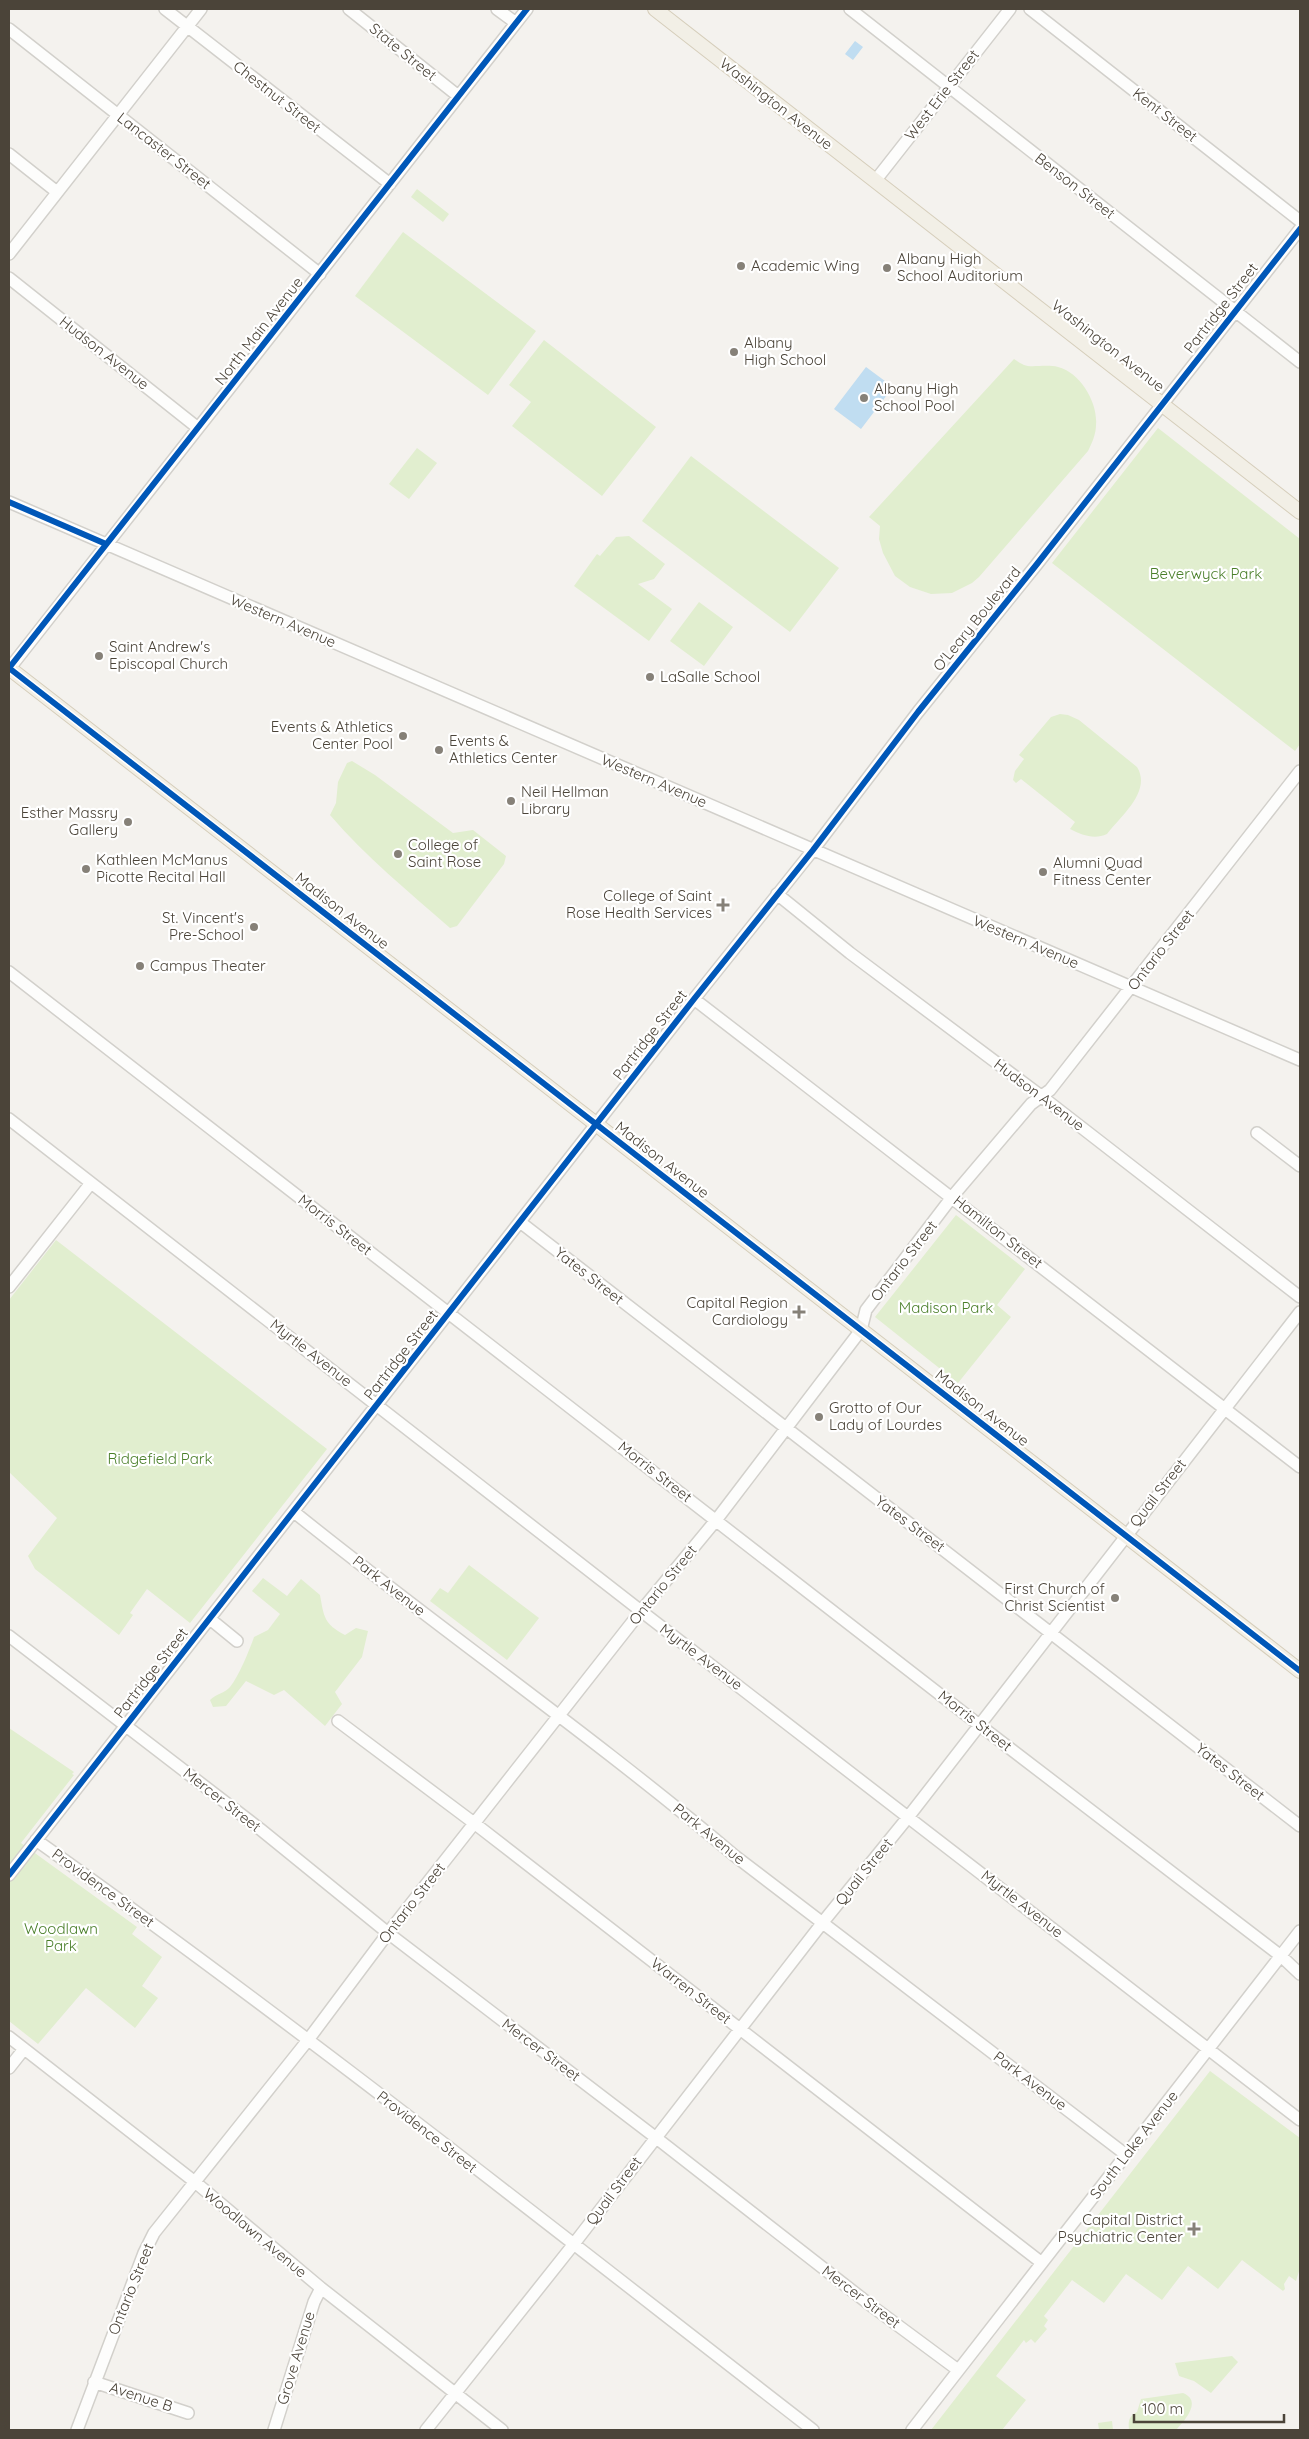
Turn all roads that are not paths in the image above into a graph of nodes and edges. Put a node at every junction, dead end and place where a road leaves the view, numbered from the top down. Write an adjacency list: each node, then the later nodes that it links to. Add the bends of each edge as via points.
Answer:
1 (165, 9): 11 (street, Chestnut Street)
2 (201, 9): 11 (street)
3 (349, 9): 14 (street, State Street)
4 (497, 9): 10 (street)
5 (527, 9): 10 (street, North Main Avenue)
6 (655, 9): 17 (main road, Washington Avenue)
7 (850, 9): 13 (street, Benson Street)
8 (1010, 9): 13 (street, West Erie Street)
9 (1030, 9): 20 (street, Kent Street)
10 (516, 23): 14 (street, North Main Avenue)
11 (187, 27): 15 (street); 18 (street, Chestnut Street)
12 (9, 29): 15 (street, Lancaster Street)
13 (949, 86): 17 (street, West Erie Street); 25 (street, Benson Street)
14 (457, 95): 18 (street, North Main Avenue)
15 (117, 114): 19 (street); 23 (street, Lancaster Street)
16 (9, 154): 19 (street)
17 (875, 181): 27 (main road, Washington Avenue)
18 (390, 184): 23 (street, North Main Avenue)
19 (57, 192): 22 (street)
20 (1300, 221)
21 (1300, 229): 25 (street, Partridge Street)
22 (9, 254)
23 (320, 274): 28 (street, North Main Avenue)
24 (9, 278): 28 (street, Hudson Avenue)
25 (1234, 311): 26 (street, Benson Street); 27 (street, Partridge Street)
26 (1300, 362)
27 (1162, 404): 30 (main road, Washington Avenue); 34 (street, O'Leary Boulevard)
28 (198, 428): 31 (street, North Main Avenue)
29 (9, 502): 31 (street, Western Avenue)
30 (1300, 512)
31 (106, 544): 32 (street, North Main Avenue); 34 (street, Western Avenue)
32 (9, 668): 42 (main road, Madison Avenue)
33 (1300, 771): 37 (street, Ontario Street)
34 (813, 850): 35 (street, Partridge Street); 37 (street, Western Avenue)
35 (777, 894): 38 (street, Partridge Street); 40 (street, Hudson Avenue, via 850,953)
36 (9, 972): 51 (street, Morris Street)
37 (1132, 987): 39 (street, Western Avenue); 40 (street, Ontario Street)
38 (694, 999): 42 (street, Partridge Street); 46 (street, Hamilton Street, via 855,1126)
39 (1300, 1060)
40 (1042, 1096): 46 (street, Ontario Street, via 1030,1104); 49 (street, Hudson Avenue)
41 (9, 1119): 45 (street, Myrtle Avenue)
42 (596, 1124): 47 (street, Partridge Street); 52 (main road, Madison Avenue)
43 (1258, 1133): 44 (street)
44 (1300, 1166)
45 (91, 1183): 48 (street); 53 (street, Myrtle Avenue)
46 (952, 1197): 52 (street, Ontario Street, via 866,1310); 54 (street, Hamilton Street)
47 (520, 1222): 51 (street, Partridge Street); 55 (street, Yates Street)
48 (9, 1287)
49 (1300, 1296)
50 (1300, 1312): 54 (street, Quail Street)
51 (449, 1313): 53 (street, Partridge Street); 58 (street, Morris Street)
52 (861, 1330): 55 (street, Ontario Street); 59 (main road, Madison Avenue)
53 (378, 1405): 57 (street, Partridge Street); 60 (street, Myrtle Avenue)
54 (1224, 1408): 56 (street, Hamilton Street); 59 (street, Quail Street)
55 (786, 1430): 58 (street, Ontario Street); 62 (street, Yates Street)
56 (1300, 1467)
57 (294, 1512): 61 (street, Partridge Street); 66 (street, Park Avenue)
58 (717, 1519): 60 (street, Ontario Street); 68 (street, Morris Street)
59 (1126, 1535): 62 (street, Quail Street); 65 (main road, Madison Avenue)
60 (640, 1612): 66 (street, Ontario Street); 70 (street, Myrtle Avenue)
61 (210, 1619): 64 (street); 69 (street, Partridge Street)
62 (1052, 1632): 68 (street, Quail Street); 72 (street, Yates Street)
63 (9, 1636): 69 (street, Mercer Street)
64 (237, 1640)
65 (1300, 1671)
66 (558, 1717): 71 (street, Ontario Street); 75 (street, Park Avenue)
67 (338, 1721): 71 (street, Warren Street)
68 (978, 1724): 70 (street, Quail Street); 78 (street, Morris Street)
69 (126, 1725): 73 (street, Partridge Street); 77 (street, Mercer Street)
70 (909, 1816): 75 (street, Quail Street); 84 (street, Myrtle Avenue)
71 (474, 1823): 77 (street, Ontario Street); 80 (street, Warren Street)
72 (1300, 1826)
73 (36, 1840): 74 (street, Partridge Street); 82 (street, Providence Street)
74 (9, 1875)
75 (823, 1922): 80 (street, Quail Street); 88 (street, Park Avenue)
76 (1300, 1932): 78 (street, South Lake Avenue)
77 (388, 1934): 82 (street, Ontario Street); 87 (street, Mercer Street)
78 (1281, 1956): 79 (street, Morris Street); 84 (street, South Lake Avenue)
79 (1300, 1974)
80 (740, 2029): 87 (street, Quail Street); 91 (street, Warren Street)
81 (9, 2037): 83 (street, Woodlawn Avenue)
82 (308, 2040): 89 (street, Ontario Street); 90 (street, Providence Street)
83 (24, 2049): 85 (street); 89 (street, Woodlawn Avenue)
84 (1210, 2050): 86 (street, Myrtle Avenue); 88 (street, South Lake Avenue)
85 (9, 2068)
86 (1300, 2120)
87 (655, 2137): 90 (street, Quail Street); 93 (street, Mercer Street)
88 (1125, 2154): 91 (street, South Lake Avenue)
89 (194, 2182): 92 (street, Woodlawn Avenue); 94 (street, Ontario Street, via 154,2233 144,2252)
90 (573, 2245): 95 (street, Quail Street); 101 (street, Providence Street)
91 (1042, 2263): 93 (street, South Lake Avenue)
92 (321, 2288): 95 (street, Woodlawn Avenue); 98 (street, Grove Avenue)
93 (958, 2370): 102 (street, South Lake Avenue)
94 (94, 2382): 96 (street, Avenue B); 97 (street, Ontario Street)
95 (456, 2392): 99 (street, Quail Street); 100 (street, Woodlawn Avenue)
96 (188, 2413)
97 (77, 2430)
98 (274, 2430)
99 (426, 2430)
100 (502, 2430)
101 (813, 2430)
102 (912, 2430)

